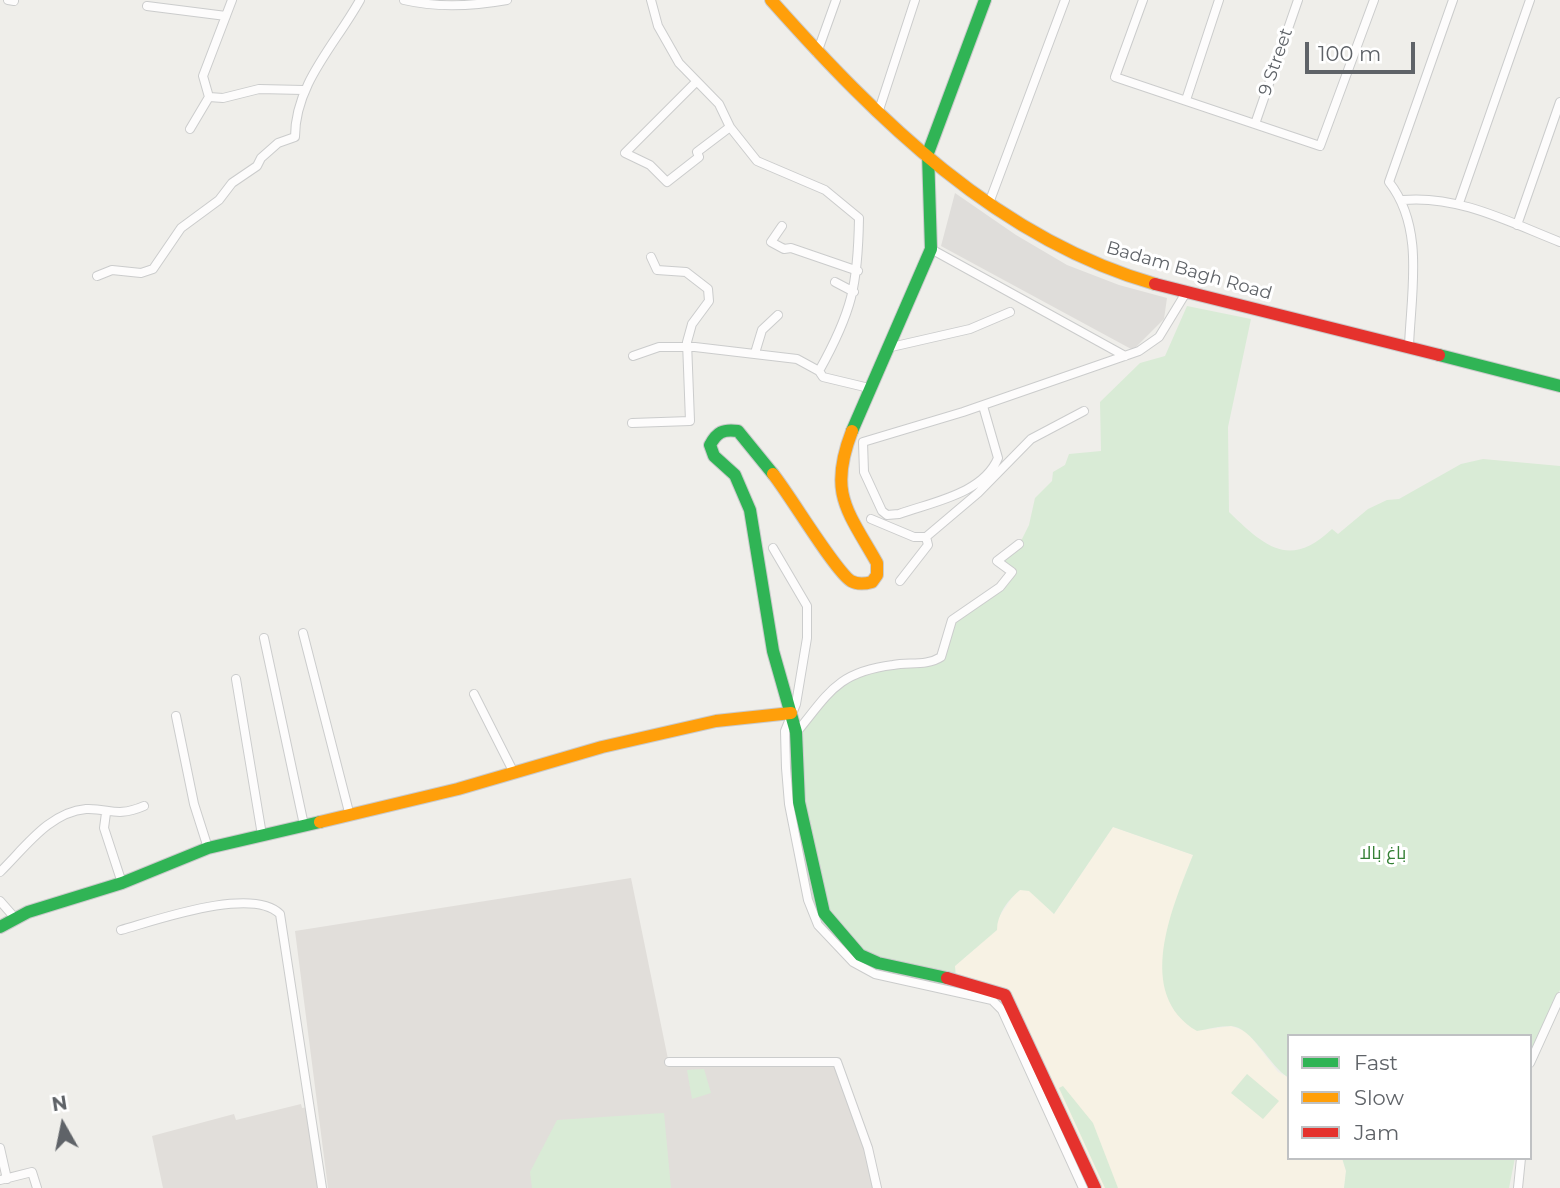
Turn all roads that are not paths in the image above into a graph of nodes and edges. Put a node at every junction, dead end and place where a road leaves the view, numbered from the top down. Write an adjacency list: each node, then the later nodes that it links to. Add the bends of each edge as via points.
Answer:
1 (232, 0): 19 (street)
2 (360, 0): 22 (street)
3 (404, 0): 17 (street)
4 (507, 0): 17 (street)
5 (651, 0): 21 (street, via 658,26)
6 (771, 0): 20 (street, Badam Bagh Road)
7 (836, 0): 20 (street)
8 (915, 0): 26 (street)
9 (985, 0): 30 (street)
10 (1065, 0): 33 (street)
11 (1143, 0): 24 (street, via 1115,77)
12 (1219, 0): 24 (street)
13 (1298, 0): 27 (street, 9 Street)
14 (1374, 0): 27 (street, via 1320,146)
15 (1453, 0): 31 (street, via 1389,183)
16 (1530, 0): 32 (street)
17 (458, 2)
18 (147, 6): 19 (street)
19 (226, 16): 23 (street, via 203,76)
20 (817, 54): 26 (street, Badam Bagh Road)
21 (695, 83): 28 (street, via 719,104); 28 (street, via 625,153 650,165 667,182)
22 (303, 90): 23 (street, via 260,89 223,98); 40 (street, via 295,137 278,144 219,200 181,228 153,268 141,273 112,270)
23 (209, 96): 29 (street)
24 (1186, 100): 27 (street)
25 (1560, 102): 34 (street)
26 (878, 113): 30 (street, Badam Bagh Road)
27 (1255, 124)
28 (730, 127): 39 (street, via 757,161 825,190 859,218)
29 (190, 129)
30 (928, 153): 33 (street, Badam Bagh Road); 37 (street)
31 (1403, 200): 32 (street, via 1432,197); 46 (street, via 1413,239)
32 (1459, 203): 34 (street)
33 (989, 204): 42 (street, Badam Bagh Road, via 1056,246 1125,274)
34 (1517, 225): 36 (street)
35 (782, 226): 39 (street, via 771,242 781,249 791,248)
36 (1560, 242)
37 (931, 249): 48 (street); 51 (street)
38 (651, 257): 47 (street, via 657,270 686,272 708,289 709,301 692,324)
39 (858, 271): 43 (street)
40 (97, 276)
41 (835, 282): 43 (street)
42 (1187, 291): 46 (street, Badam Bagh Road); 51 (street, via 1159,337)
43 (853, 292): 52 (street, via 841,332)
44 (1010, 312): 48 (street, via 970,329)
45 (778, 315): 49 (street, via 762,330)
46 (1409, 346): 53 (street, Badam Bagh Road)
47 (687, 348): 49 (street); 50 (street, via 659,348); 57 (street, via 690,421)
48 (887, 348): 54 (street)
49 (755, 353): 52 (street, via 797,359)
50 (633, 356)
51 (1125, 356): 55 (street)
52 (819, 371): 54 (street, via 823,377)
53 (1560, 386)
54 (869, 388): 67 (street, via 846,447 839,482 842,500 877,563 872,582 860,585 849,581 796,501 737,431 726,429 716,434 710,445 714,456 735,475 750,510 766,616)
55 (983, 406): 55 (street, via 998,458 984,478 965,491 899,514 882,511 864,472 863,442)
56 (1084, 411): 59 (street, via 1031,439)
57 (632, 423)
58 (871, 519): 59 (street, via 914,537)
59 (926, 537): 62 (street, via 928,545)
60 (1018, 544): 69 (street, via 997,561 1012,572 1000,587 952,620 941,657 883,666 839,681)
61 (772, 548): 67 (street, via 807,606 805,650 796,704)
62 (900, 581)
63 (303, 633): 73 (street)
64 (264, 638): 74 (street)
65 (236, 679): 75 (street)
66 (474, 694): 70 (street)
67 (790, 713): 69 (street); 70 (street, via 716,721)
68 (176, 716): 76 (street)
69 (791, 735): 86 (street, via 799,802 824,913 860,955 969,989 1005,995)
70 (513, 771): 73 (street)
71 (144, 806): 72 (street, via 120,814)
72 (106, 813): 77 (street, via 81,810 57,819 37,832); 78 (street, via 104,828)
73 (350, 816): 74 (street)
74 (304, 825): 75 (street)
75 (262, 835): 76 (street)
76 (208, 848): 78 (street)
77 (0, 872)
78 (122, 883): 80 (street)
79 (0, 901): 80 (street)
80 (15, 918): 81 (street)
81 (0, 927)
82 (121, 930): 91 (street, via 214,906 263,904 280,914)
83 (1560, 998): 84 (street)
84 (1532, 1059)
85 (669, 1062): 92 (street, via 836,1062 869,1148)
86 (1036, 1071): 93 (street); 94 (street)
87 (0, 1148): 89 (street)
88 (1521, 1160): 95 (street)
89 (3, 1179): 90 (street, via 32,1172)
90 (37, 1188)
91 (322, 1188)
92 (877, 1188)
93 (1083, 1188)
94 (1095, 1188)
95 (1518, 1188)

